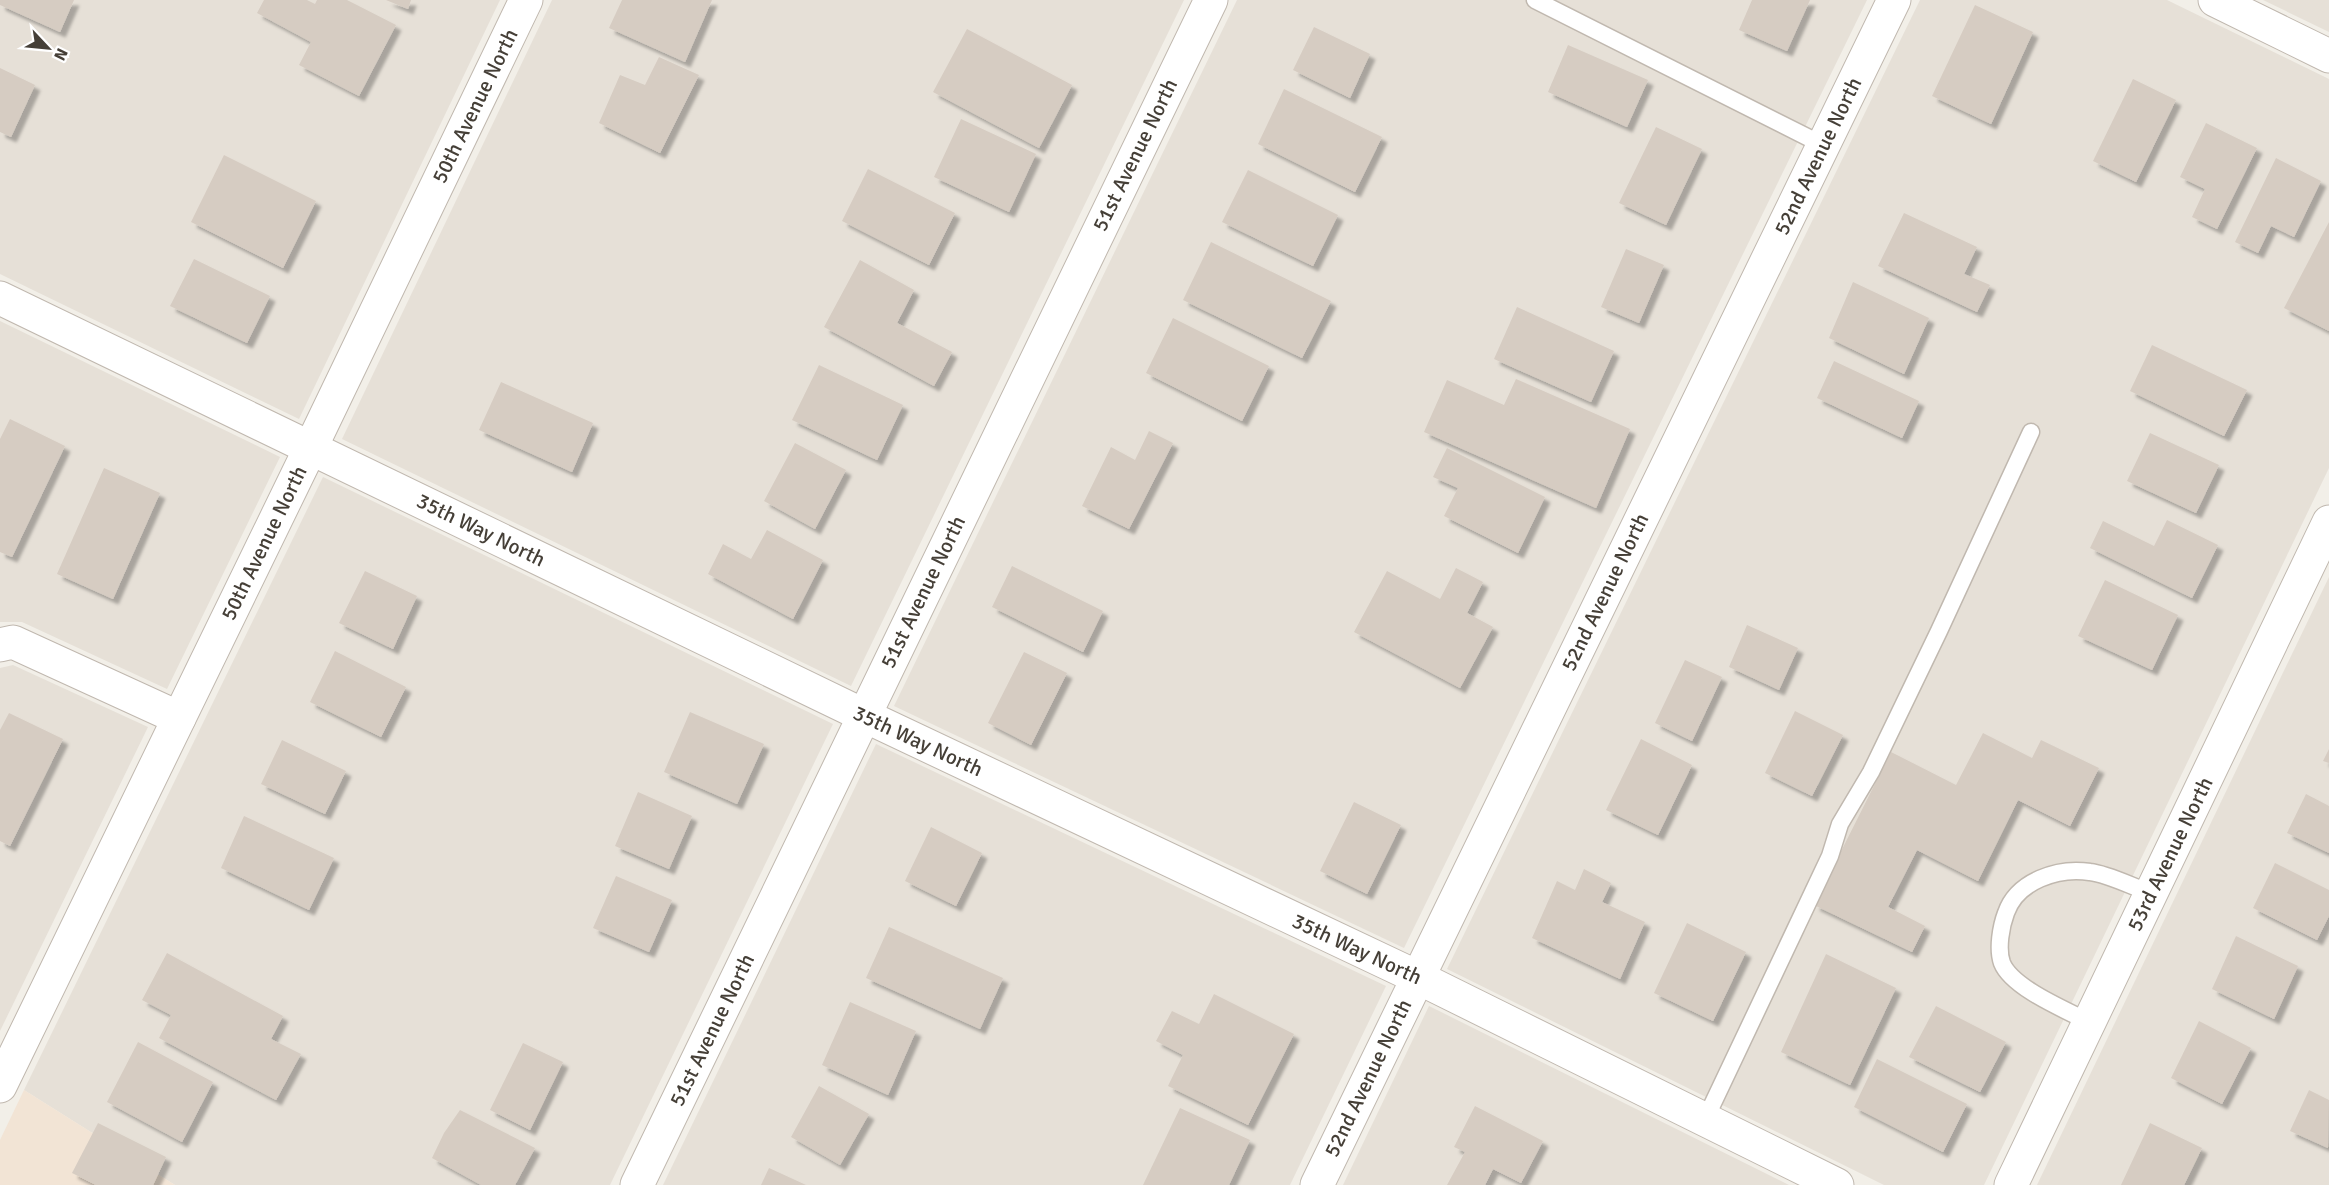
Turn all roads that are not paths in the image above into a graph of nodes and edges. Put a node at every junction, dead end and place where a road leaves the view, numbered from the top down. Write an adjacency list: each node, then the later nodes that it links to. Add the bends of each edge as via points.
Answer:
1 (526, 0): 10 (street, 50th Avenue North)
2 (1210, 0): 13 (street, 51st Avenue North)
3 (1535, 0): 7 (lane)
4 (1894, 0): 7 (street, 52nd Avenue North)
5 (2215, 0): 6 (street)
6 (2329, 56)
7 (1823, 145): 16 (street, 52nd Avenue North)
8 (0, 298): 10 (street, 35th Way North)
9 (2031, 432): 19 (lane, via 1871,772 1840,824 1830,856)
10 (311, 447): 13 (street, 35th Way North); 14 (street, 50th Avenue North)
11 (2329, 522): 15 (street, 53rd Avenue North)
12 (0, 645): 14 (street, via 13,642)
13 (864, 716): 16 (street, 35th Way North); 20 (street, 51st Avenue North)
14 (179, 718): 18 (street, 50th Avenue North)
15 (2151, 893): 17 (street, 53rd Avenue North); 17 (lane, via 2091,872 2063,872 2031,882 2010,901 2000,930 2002,963 2041,998)
16 (1417, 977): 19 (street, 35th Way North); 21 (street, 52nd Avenue North)
17 (2089, 1022): 23 (street, 53rd Avenue North)
18 (0, 1086)
19 (1705, 1120): 22 (street, 35th Way North)
20 (637, 1185)
21 (1317, 1185)
22 (1837, 1185)
23 (2010, 1185)

